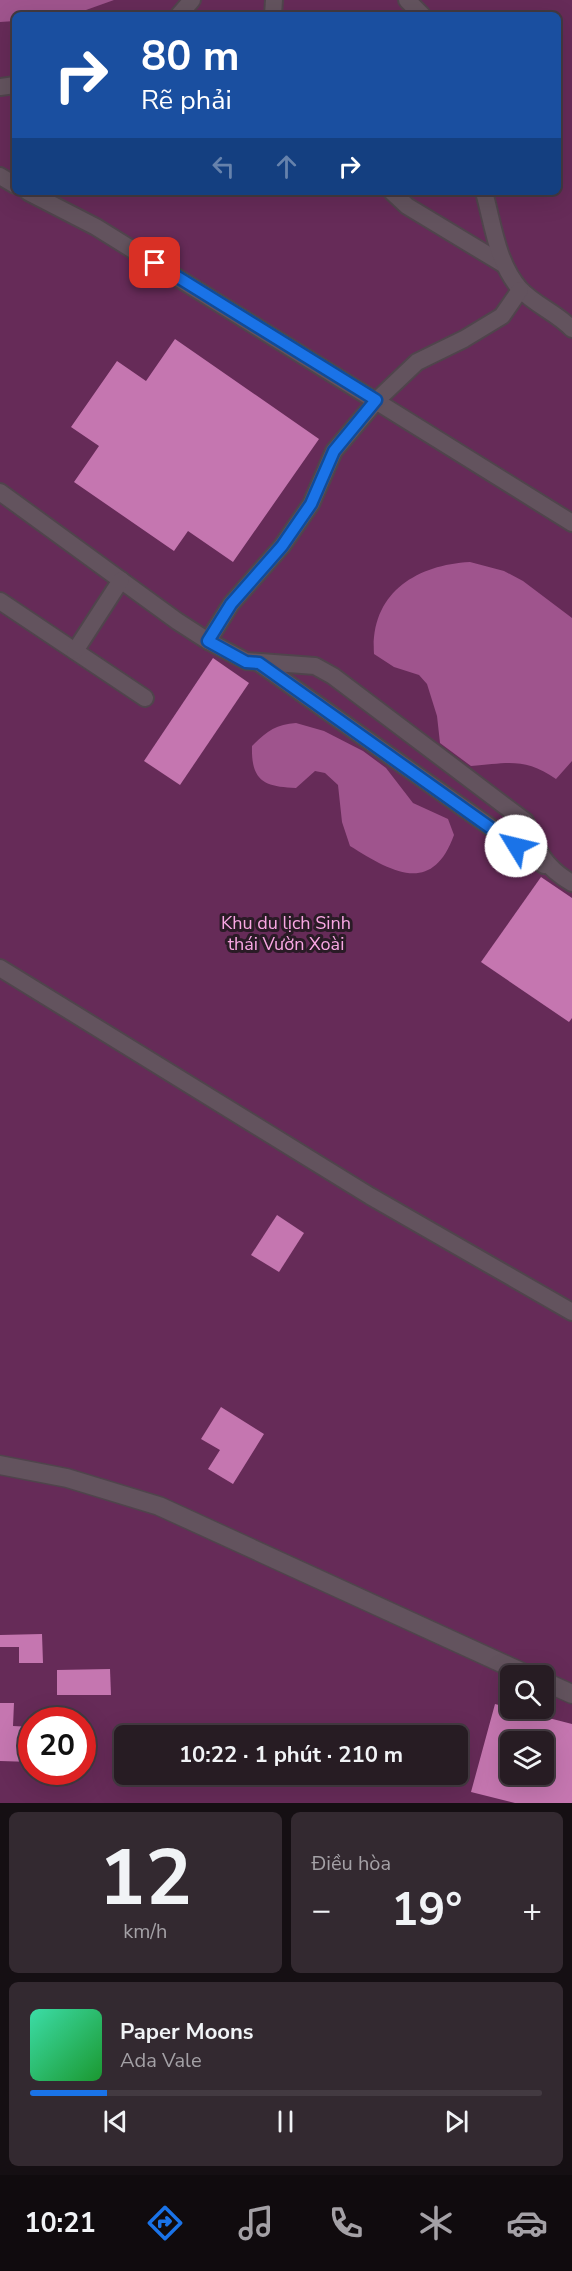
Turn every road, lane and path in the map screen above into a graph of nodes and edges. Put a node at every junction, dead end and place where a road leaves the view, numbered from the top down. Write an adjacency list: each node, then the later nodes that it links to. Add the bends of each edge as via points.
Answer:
1 (192, 0): 3 (lane)
2 (407, 0): 4 (lane)
3 (181, 12)
4 (419, 12)
5 (34, 195): 11 (lane, via 96,226)
6 (395, 195): 8 (lane)
7 (485, 195): 8 (lane)
8 (503, 264): 9 (lane)
9 (520, 290): 10 (lane); 11 (lane, via 501,316 417,362)
10 (572, 329)
11 (376, 400): 13 (lane); 16 (lane, via 334,451 311,504 282,546 231,604)
12 (0, 492): 14 (lane)
13 (572, 523)
14 (121, 580): 16 (lane); 17 (lane)
15 (0, 601): 17 (lane)
16 (208, 641): 18 (lane, via 246,662)
17 (75, 651): 19 (lane)
18 (259, 663): 20 (lane); 20 (lane, via 315,666 333,676 525,821)
19 (146, 698)
20 (553, 872): 21 (lane)
21 (572, 884)
22 (0, 968): 23 (lane, via 360,1190)
23 (572, 1312)
24 (0, 1465): 25 (street, via 76,1480 159,1506)
25 (506, 1665)
26 (554, 1686): 27 (street)
27 (572, 1694)

